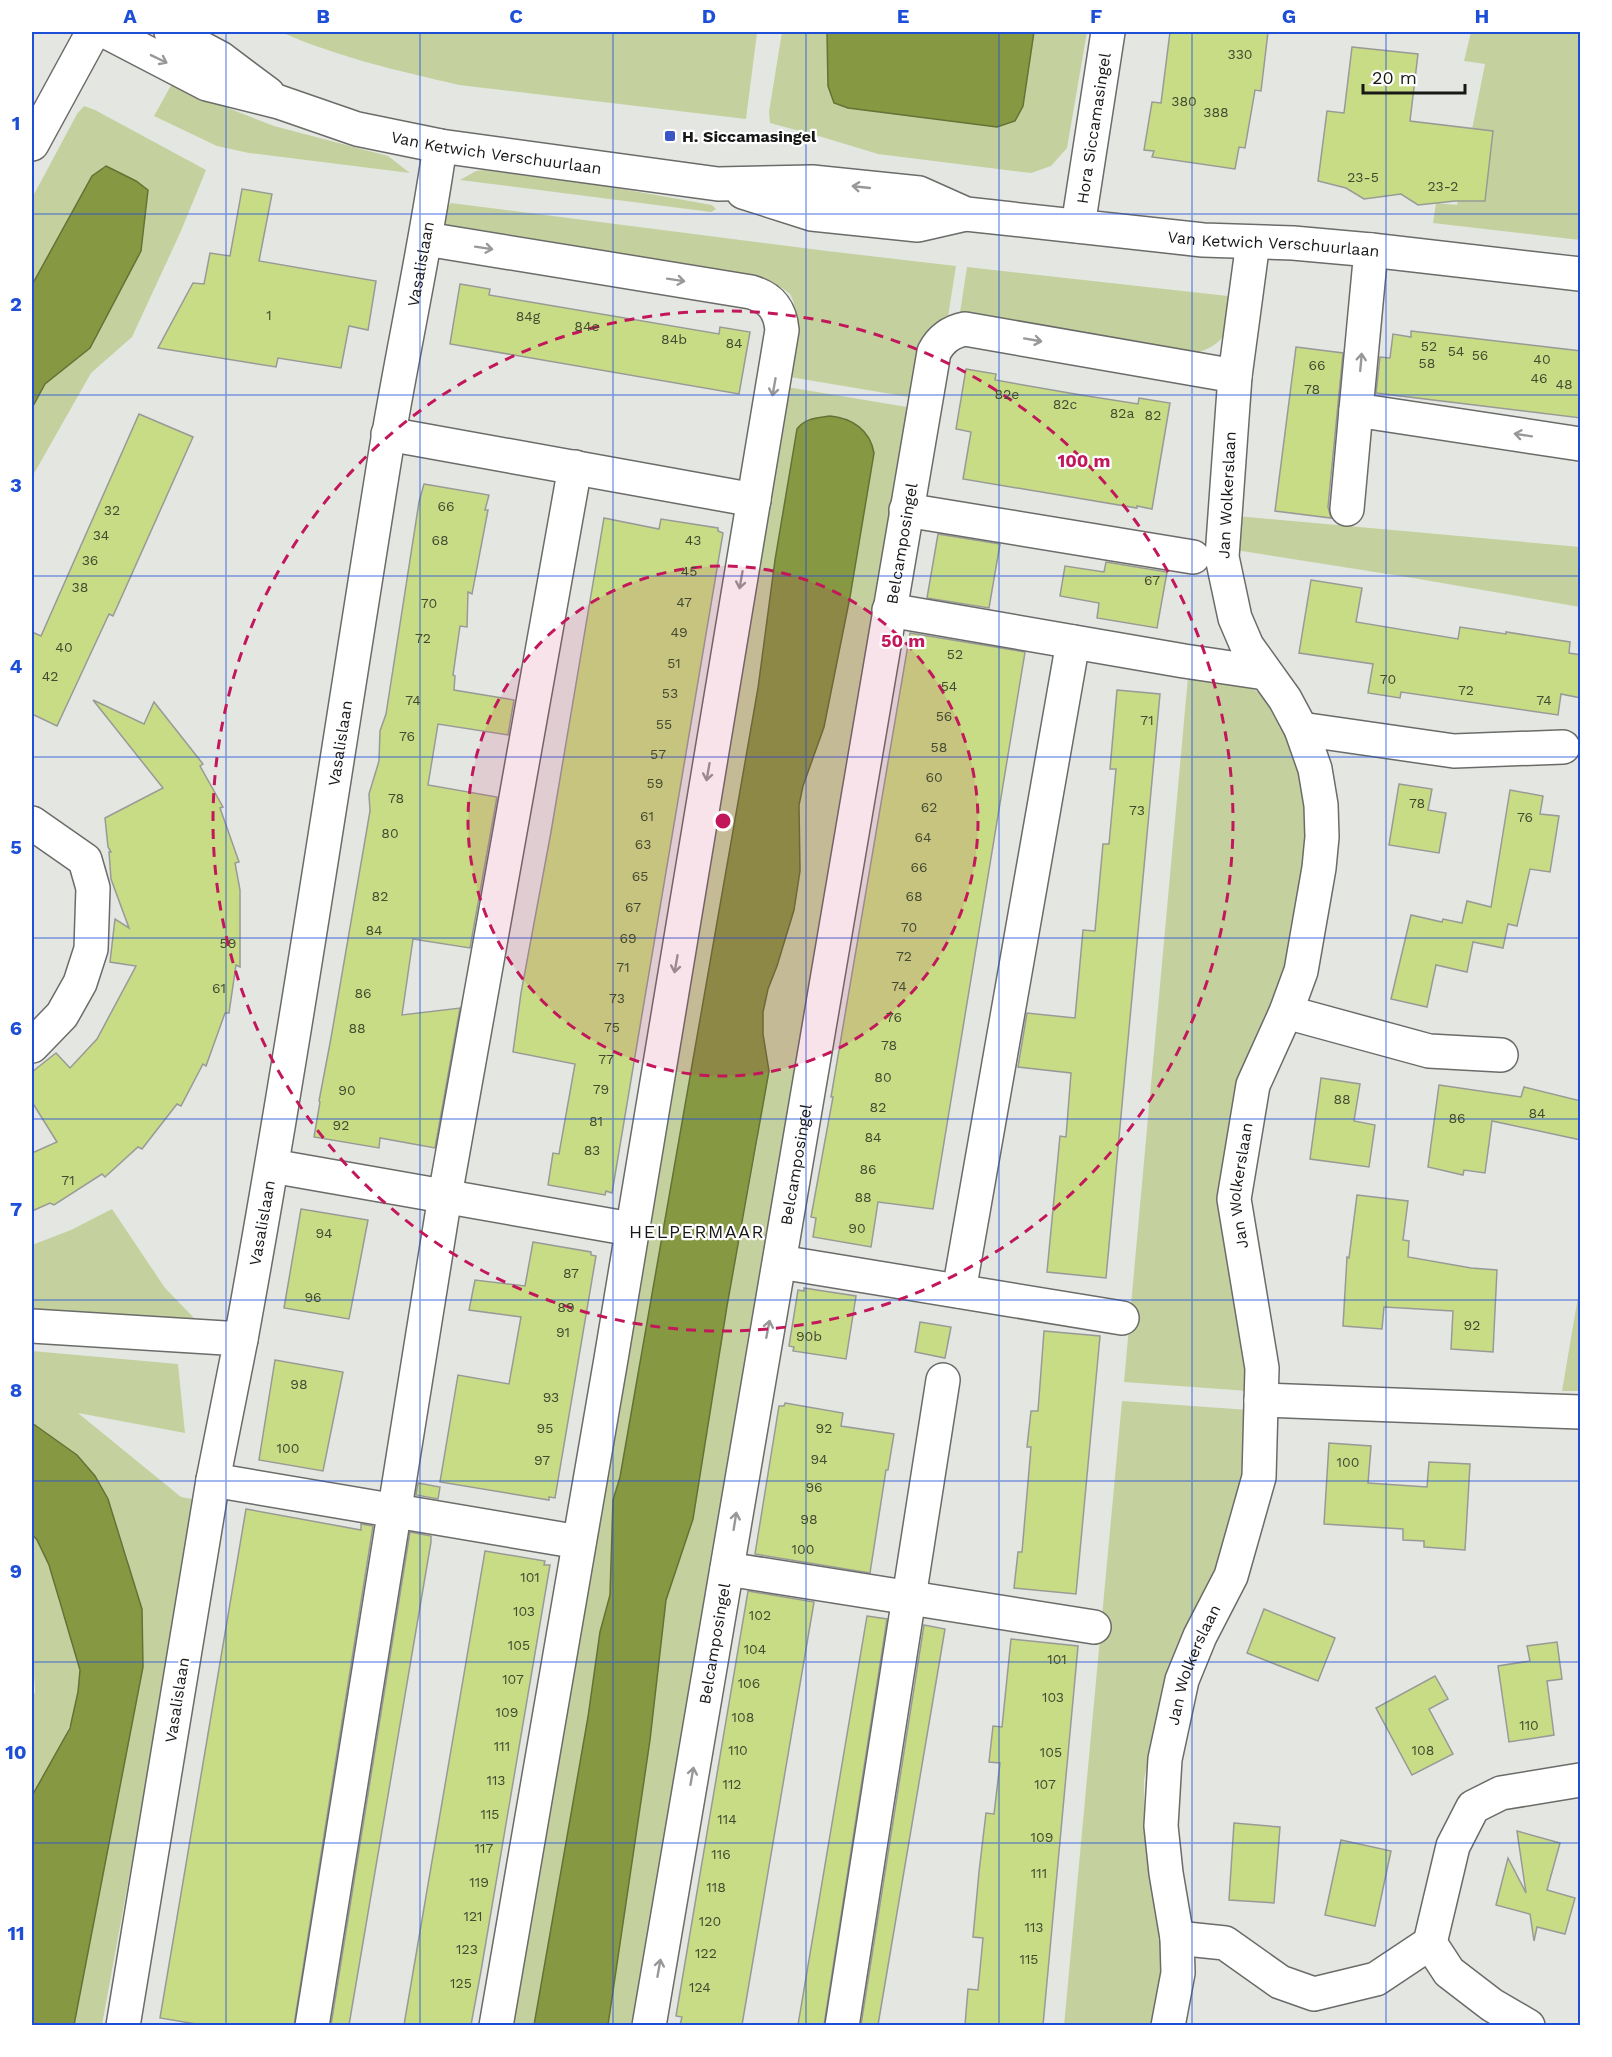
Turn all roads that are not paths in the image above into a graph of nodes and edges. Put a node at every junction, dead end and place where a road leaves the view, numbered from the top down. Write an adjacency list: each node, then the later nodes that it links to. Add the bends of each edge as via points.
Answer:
1 (93, 32): 6 (street)
2 (107, 32): 5 (street, Van Ketwich Verschuurlaan, one-way to 5, via 207,84)
3 (171, 32): 5 (street, Van Ketwich Verschuurlaan, via 220,58)
4 (1108, 32): 8 (street, Hora Siccamasingel)
5 (279, 102): 7 (street, Van Ketwich Verschuurlaan, via 357,129)
6 (32, 144)
7 (440, 146): 8 (street, Van Ketwich Verschuurlaan, via 718,184 812,214 842,218 918,225 966,214); 9 (street, Vasalislaan)
8 (1078, 226): 10 (street, Van Ketwich Verschuurlaan)
9 (426, 239): 15 (street, Vasalislaan); 18 (street, one-way to 18, via 764,296 781,316 783,330)
10 (1253, 242): 11 (street, Van Ketwich Verschuurlaan); 13 (street, Jan Wolkerslaan)
11 (1371, 250): 12 (street, Van Ketwich Verschuurlaan); 14 (street, one-way to 11)
12 (1581, 274)
13 (1235, 376): 20 (street, Belcamposingel, one-way to 13, via 934,352 954,331 975,330); 24 (street, Jan Wolkerslaan, via 1222,557 1235,618 1246,646)
14 (1356, 410): 16 (street, one-way to 14); 19 (street)
15 (388, 435): 17 (street); 31 (street, Vasalislaan)
16 (1581, 444)
17 (575, 467): 18 (street); 32 (street)
18 (754, 500): 33 (street, one-way to 33)
19 (1347, 509)
20 (906, 510): 21 (street); 22 (street, Belcamposingel)
21 (1193, 557)
22 (888, 610): 23 (street); 34 (street, Belcamposingel)
23 (1073, 642): 24 (street); 35 (street)
24 (1265, 673): 25 (street, Jan Wolkerslaan)
25 (1301, 729): 26 (street, via 1454,751); 28 (street, Jan Wolkerslaan, via 1315,769 1322,837 1301,971)
26 (1563, 747)
27 (32, 823): 29 (street, via 85,860 93,888 91,949 80,983 62,1015)
28 (1286, 1012): 30 (street, via 1429,1052); 40 (street, Jan Wolkerslaan, via 1253,1085 1234,1199 1262,1368)
29 (32, 1046)
30 (1501, 1055)
31 (272, 1166): 32 (street); 38 (street, Vasalislaan)
32 (445, 1196): 33 (street); 43 (street)
33 (631, 1229): 44 (street)
34 (780, 1262): 35 (street); 45 (street, Belcamposingel, one-way to 34)
35 (959, 1291): 36 (street)
36 (1122, 1318)
37 (32, 1326): 38 (street)
38 (241, 1339): 42 (street, Vasalislaan)
39 (943, 1380): 46 (street)
40 (1261, 1400): 41 (street); 49 (street, Jan Wolkerslaan, via 1259,1477 1231,1576 1182,1680 1165,1759 1161,1826)
41 (1581, 1412)
42 (213, 1480): 43 (street); 51 (street, Vasalislaan)
43 (394, 1511): 44 (street); 52 (street)
44 (579, 1542): 53 (street)
45 (727, 1569): 46 (street); 54 (street, Belcamposingel, one-way to 45)
46 (910, 1597): 47 (street); 55 (street)
47 (1095, 1627)
48 (1581, 1780): 50 (street, via 1501,1792 1473,1807 1453,1846)
49 (1177, 1938): 50 (street, via 1225,1943 1280,1982 1314,1994 1376,1979); 56 (street, Jan Wolkerslaan, via 1178,1972)
50 (1430, 1943): 57 (street, via 1449,1972 1492,2005)
51 (123, 2025)
52 (312, 2025)
53 (496, 2025)
54 (649, 2025)
55 (842, 2025)
56 (1168, 2025)
57 (1528, 2025)

